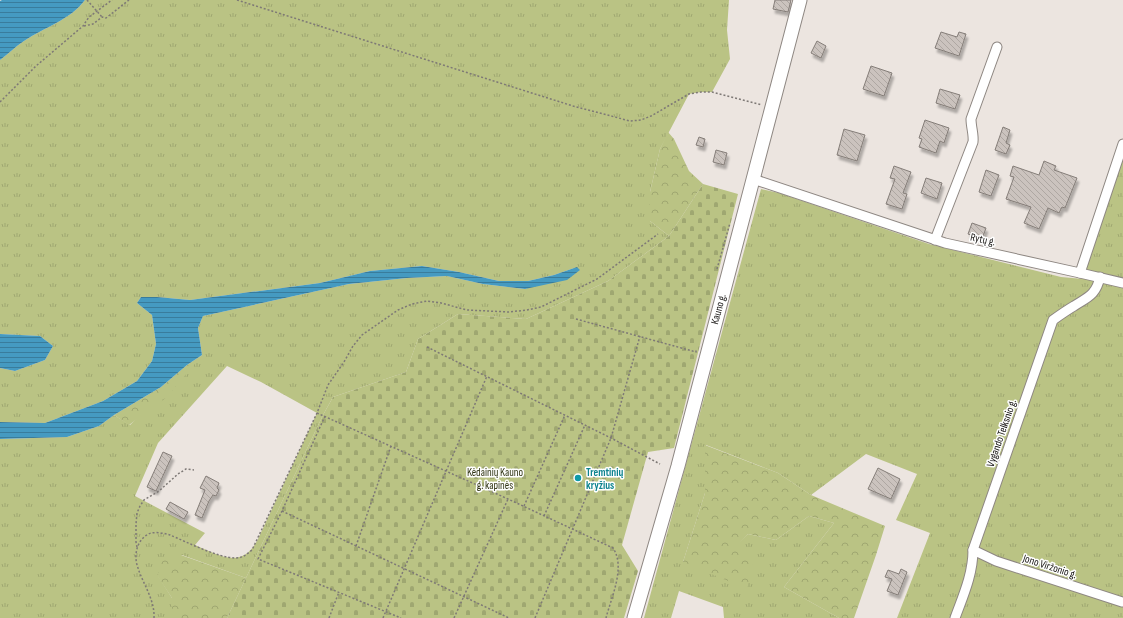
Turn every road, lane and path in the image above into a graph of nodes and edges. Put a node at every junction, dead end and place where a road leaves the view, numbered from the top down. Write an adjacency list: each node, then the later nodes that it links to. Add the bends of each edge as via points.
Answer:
1 (87, 0): 6 (path, bridge)
2 (112, 0): 7 (path, via 89,17)
3 (130, 0): 6 (path, via 106,18)
4 (237, 0): 10 (path, via 565,104 630,121 651,116 689,94 701,92 712,92)
5 (800, 0): 10 (main road, Kauno g.)
6 (102, 17): 7 (path, via 93,24)
7 (83, 26): 9 (path, via 36,66)
8 (997, 47): 14 (street, via 971,119 973,142)
9 (0, 102)
10 (771, 108): 12 (main road, Kauno g.)
11 (1123, 144): 15 (street)
12 (753, 179): 14 (street, Rytų g.); 53 (main road, Kauno g., via 678,466)
13 (658, 234): 23 (path, via 597,279 541,307 509,312 467,310 427,301 398,310 362,335 353,346 328,385)
14 (935, 240): 15 (street, Rytų g.)
15 (1080, 273): 16 (street, Rytų g.)
16 (1100, 277): 17 (street, Rytų g.); 39 (street, Vygando Telksnio g., via 1098,287 1091,296 1053,320)
17 (1123, 283)
18 (576, 319): 19 (path)
19 (640, 336): 21 (path); 27 (path)
20 (427, 347): 22 (path)
21 (696, 352)
22 (487, 376): 25 (path); 31 (path)
23 (318, 413): 24 (path); 38 (path, via 257,541 245,556 226,557 161,533 146,536 140,541)
24 (325, 416): 28 (path); 34 (path)
25 (565, 416): 26 (path); 33 (path)
26 (585, 425): 27 (path); 35 (path)
27 (611, 438): 29 (path); 36 (path)
28 (391, 445): 31 (path); 37 (path)
29 (660, 464)
30 (194, 470): 38 (path, via 186,469 144,500 136,524)
31 (447, 471): 32 (path); 40 (path)
32 (508, 499): 33 (path); 42 (path)
33 (524, 506): 35 (path)
34 (282, 511): 37 (path); 41 (path, via 258,559)
35 (544, 516): 36 (path)
36 (573, 529): 51 (path); 52 (path, via 613,548 618,558 618,575)
37 (356, 546): 40 (path)
38 (138, 548): 45 (path, via 137,566 148,591)
39 (973, 550): 43 (street, Jono Viržonio g., via 996,561); 54 (street, Vygando Telksnio g., via 970,577)
40 (404, 568): 42 (path); 44 (path)
41 (340, 592): 44 (path); 46 (path)
42 (464, 597): 49 (path); 50 (path)
43 (1122, 602)
44 (385, 612): 47 (path); 48 (path)
45 (154, 618)
46 (330, 618)
47 (383, 618)
48 (401, 618)
49 (454, 618)
50 (509, 618)
51 (535, 618)
52 (606, 618)
53 (634, 618)
54 (955, 618)

